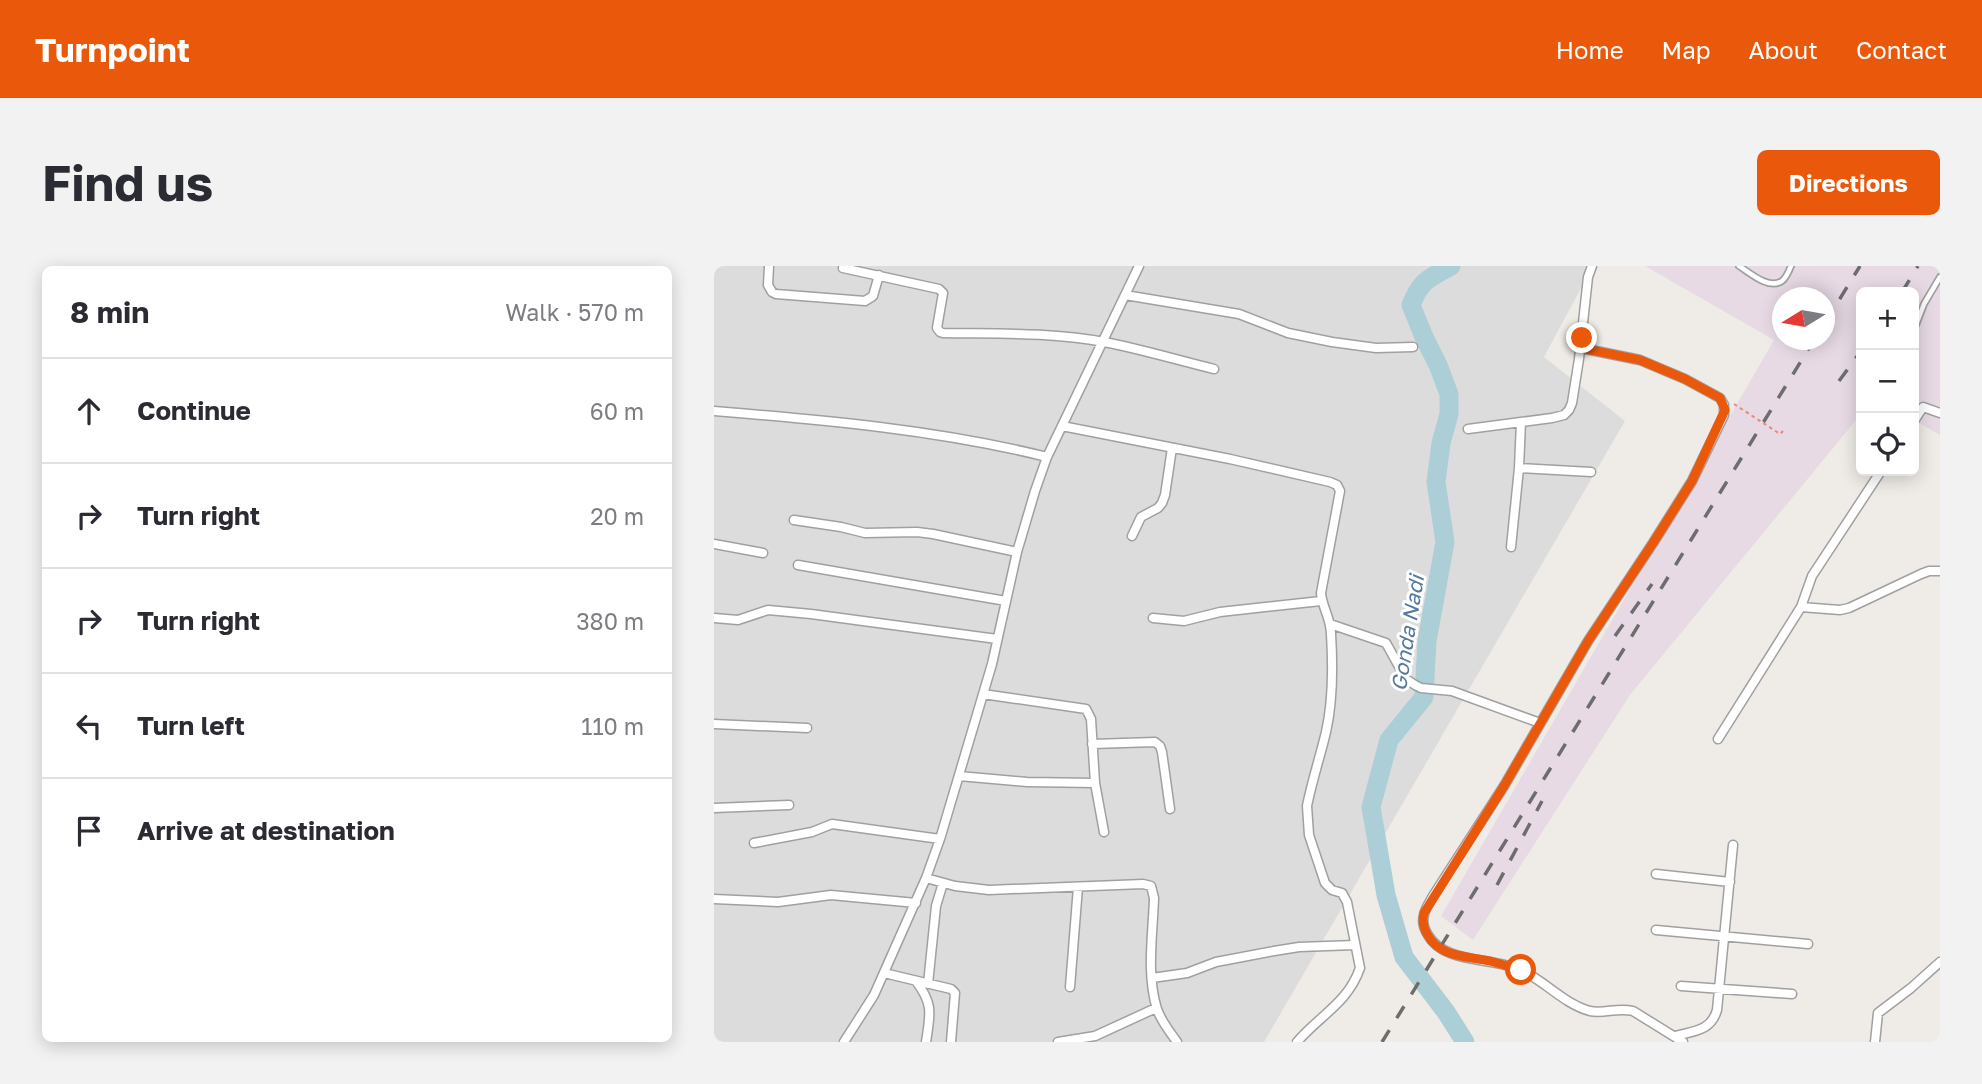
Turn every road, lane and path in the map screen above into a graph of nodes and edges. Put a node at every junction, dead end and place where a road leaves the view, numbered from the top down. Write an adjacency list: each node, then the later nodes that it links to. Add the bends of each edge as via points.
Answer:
1 (769, 266): 7 (street, via 768,285 776,294 865,301 873,296)
2 (1139, 266): 9 (street)
3 (1592, 266): 13 (street)
4 (1739, 266): 5 (lane, via 1764,282 1776,283)
5 (1791, 266)
6 (843, 268): 7 (street)
7 (879, 275): 11 (street, via 942,291 940,332)
8 (1940, 277): 10 (lane)
9 (1125, 295): 11 (street); 12 (street, via 1240,314 1288,333 1332,342)
10 (1919, 317)
11 (1103, 342): 14 (street); 22 (street)
12 (1413, 347)
13 (1581, 348): 15 (street, via 1640,360); 21 (street, via 1569,410 1564,415)
14 (1214, 369)
15 (1723, 401): 24 (path, via 1732,402 1780,434); 47 (street, via 1724,415 1692,481)
16 (1919, 405): 17 (lane)
17 (1923, 407): 19 (street); 20 (street)
18 (714, 411): 26 (street, via 930,434)
19 (1919, 413)
20 (1940, 413)
21 (1521, 422): 23 (street); 27 (street)
22 (1062, 426): 25 (street); 26 (street)
23 (1468, 429)
24 (1783, 430)
25 (1172, 448): 31 (street, via 1166,495 1158,508 1141,517); 40 (street, via 1337,485 1340,497)
26 (1047, 457): 34 (street)
27 (1519, 468): 28 (street); 33 (street)
28 (1591, 472)
29 (1878, 476): 41 (street, via 1812,576)
30 (794, 520): 34 (street, via 865,533 933,534)
31 (1132, 536)
32 (714, 544): 35 (street)
33 (1511, 547)
34 (1017, 552): 39 (street)
35 (763, 553)
36 (1940, 559): 38 (street)
37 (798, 565): 39 (street)
38 (1939, 571): 41 (street, via 1920,573 1849,608)
39 (1006, 601): 45 (street)
40 (1321, 601): 43 (street, via 1220,612 1184,621); 44 (street)
41 (1801, 607): 50 (street)
42 (714, 618): 45 (street, via 738,620 768,610)
43 (1153, 618)
44 (1330, 624): 47 (street, via 1386,643 1406,679 1421,688 1452,691); 71 (street, via 1331,697 1307,818 1325,883 1342,893 1347,902)
45 (998, 639): 46 (street)
46 (983, 694): 51 (street, via 1086,709); 52 (street)
47 (1540, 723): 82 (street, via 1433,896 1424,913 1425,930 1436,947 1450,954 1512,967 1575,1005 1597,1012 1633,1011)
48 (714, 724): 49 (street)
49 (807, 728)
50 (1718, 739)
51 (1092, 744): 53 (street); 56 (street, via 1155,742 1160,746)
52 (959, 776): 53 (street); 58 (street)
53 (1095, 783): 57 (street)
54 (789, 805): 55 (street)
55 (714, 808)
56 (1170, 808)
57 (1104, 832)
58 (940, 839): 59 (street, via 832,824); 62 (street)
59 (754, 843)
60 (1733, 845): 63 (street)
61 (1656, 874): 63 (street)
62 (926, 878): 64 (street); 67 (street)
63 (1730, 882): 69 (street)
64 (943, 883): 65 (street, via 989,890); 76 (street, via 936,906)
65 (1078, 887): 74 (street, via 1151,886); 78 (street)
66 (714, 899): 67 (street, via 778,902 831,895)
67 (916, 903): 73 (street)
68 (1656, 930): 69 (street)
69 (1724, 937): 70 (street); 79 (street)
70 (1808, 944)
71 (1355, 945): 74 (street, via 1274,951); 88 (street, via 1360,960 1357,976 1343,999)
72 (1940, 962): 90 (street, via 1878,1013)
73 (884, 973): 75 (street); 83 (street)
74 (1152, 978): 81 (street)
75 (916, 981): 76 (street); 84 (street, via 929,1006)
76 (928, 984): 85 (street, via 955,993)
77 (1681, 986): 79 (street)
78 (1070, 988)
79 (1719, 990): 80 (street); 82 (street, via 1711,1024)
80 (1792, 994)
81 (1156, 1008): 86 (street, via 1095,1036); 87 (street)
82 (1675, 1036): 89 (street)
83 (844, 1042)
84 (926, 1042)
85 (951, 1042)
86 (1058, 1042)
87 (1177, 1042)
88 (1297, 1042)
89 (1683, 1042)
90 (1875, 1042)

